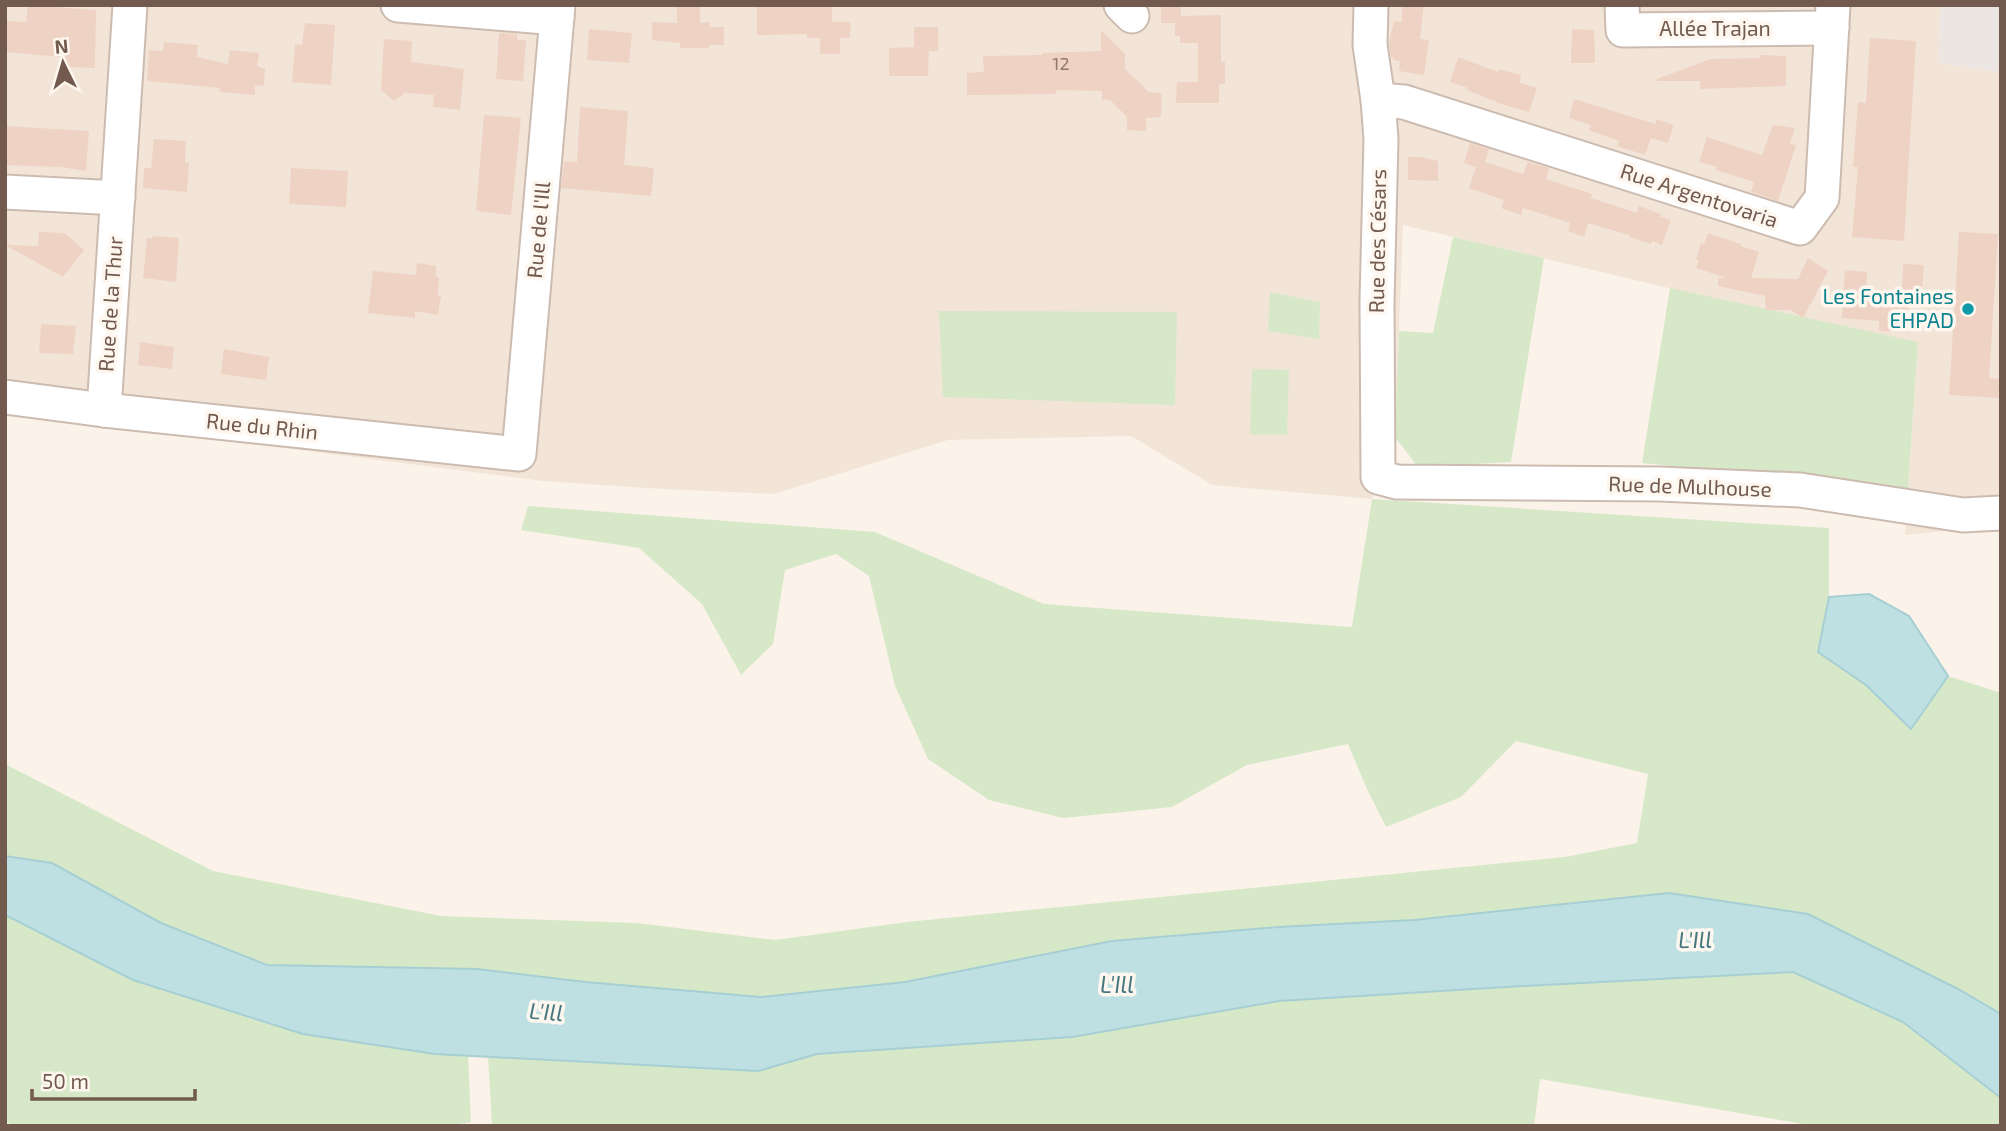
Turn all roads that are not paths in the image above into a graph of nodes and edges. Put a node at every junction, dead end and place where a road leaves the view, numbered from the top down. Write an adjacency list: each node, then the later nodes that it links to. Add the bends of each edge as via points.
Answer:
1 (130, 5): 9 (street, Rue de la Thur)
2 (398, 5): 5 (street)
3 (1371, 5): 7 (street, Rue des Césars, via 1370,45)
4 (1622, 5): 6 (street, Allée Trajan, via 1623,30)
5 (558, 11): 12 (street, Rue de l'Ill)
6 (1833, 17): 7 (street, Rue Argentovaria, via 1822,198 1800,228 1404,102)
7 (1378, 100): 13 (street, Rue des Césars)
8 (5, 192): 9 (street)
9 (118, 198): 11 (street, Rue de la Thur)
10 (5, 397): 11 (street, Rue du Rhin)
11 (104, 410): 12 (street, Rue du Rhin)
12 (519, 454)
13 (1378, 477): 14 (street, Rue de Mulhouse, via 1397,482 1660,484 1800,491 1963,514)
14 (2001, 513)

